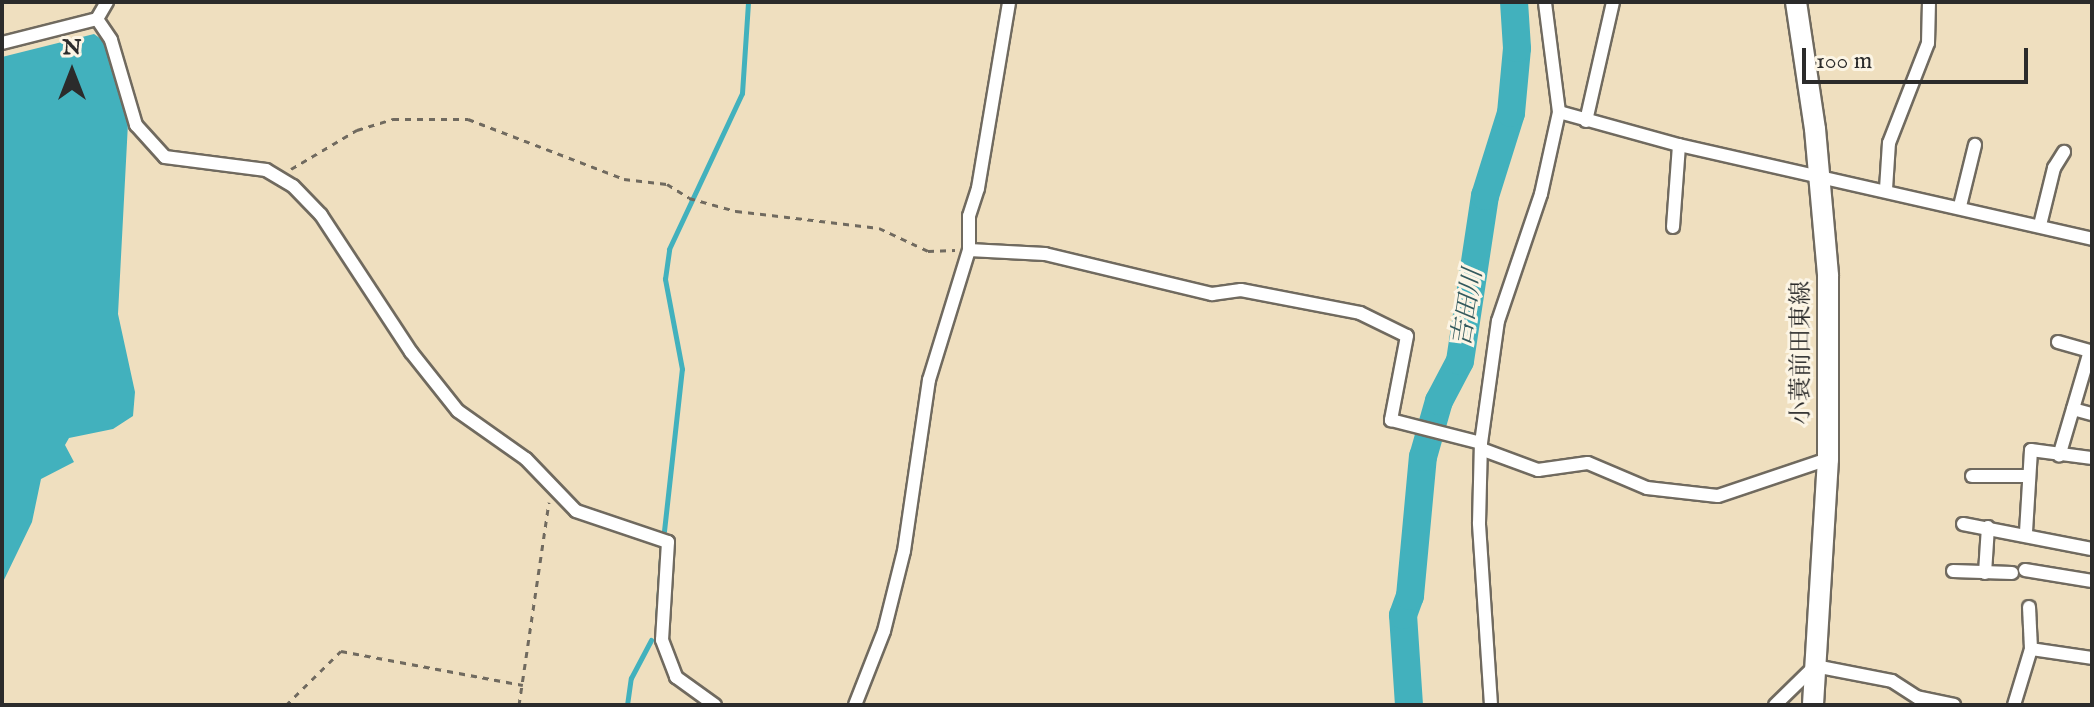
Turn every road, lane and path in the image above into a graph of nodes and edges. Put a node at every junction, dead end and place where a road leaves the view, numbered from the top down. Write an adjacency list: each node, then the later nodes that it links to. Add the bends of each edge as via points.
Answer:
1 (107, 2): 7 (street)
2 (1009, 2): 21 (street, via 969,216)
3 (1545, 2): 9 (street)
4 (1613, 2): 10 (street)
5 (1796, 2): 14 (main road, 小蓑前田東線)
6 (1929, 2): 16 (street, via 1928,43 1889,143)
7 (97, 19): 8 (street); 15 (street, via 111,40 136,125 165,157 266,170)
8 (2, 43)
9 (1559, 112): 10 (street); 25 (street, via 1541,194 1498,321)
10 (1586, 121): 11 (street)
11 (1679, 145): 14 (street); 19 (street)
12 (1975, 145): 17 (street)
13 (2064, 152): 18 (street, via 2054,168)
14 (1821, 173): 16 (street); 28 (main road, 小蓑前田東線, via 1828,276)
15 (277, 177): 21 (path, via 357,130 393,119 440,117 499,128 624,179 667,184 689,198 736,211 879,228 928,251); 31 (street, via 321,215 411,352 458,411 526,459)
16 (1886, 189): 17 (street)
17 (1960, 206): 18 (street)
18 (2040, 225): 20 (street)
19 (1673, 227)
20 (2091, 234)
21 (969, 250): 25 (street, via 1045,254 1212,294 1241,290 1311,300 1390,324 1407,336 1391,420); 47 (street, via 936,345 904,551 884,631)
22 (2058, 342): 23 (street, via 2090,351)
23 (2073, 409): 24 (street); 26 (street)
24 (2092, 414)
25 (1481, 446): 28 (street, via 1538,470 1588,463 1647,488 1718,496); 48 (street, via 1479,523)
26 (2059, 456): 27 (street); 30 (street, via 2031,450)
27 (2092, 458)
28 (1828, 459): 42 (main road, 小蓑前田東線)
29 (1972, 476): 30 (street)
30 (2029, 476): 34 (street)
31 (551, 490): 43 (path); 46 (street, via 576,511 668,542 662,640 676,677)
32 (1963, 524): 33 (street)
33 (1988, 527): 34 (street); 37 (street)
34 (2026, 532): 35 (street)
35 (2092, 549)
36 (1953, 571): 37 (street)
37 (1985, 573): 38 (street)
38 (2092, 581)
39 (2029, 607): 40 (street)
40 (2031, 649): 41 (street); 52 (street)
41 (2092, 658)
42 (1815, 666): 49 (street); 50 (main road, 小蓑前田東線); 51 (street, via 1892,681 1917,697)
43 (523, 685): 44 (path, via 341,651); 45 (path)
44 (286, 705)
45 (519, 705)
46 (715, 705)
47 (855, 705)
48 (1491, 705)
49 (1775, 705)
50 (1813, 705)
51 (1954, 705)
52 (2014, 705)

